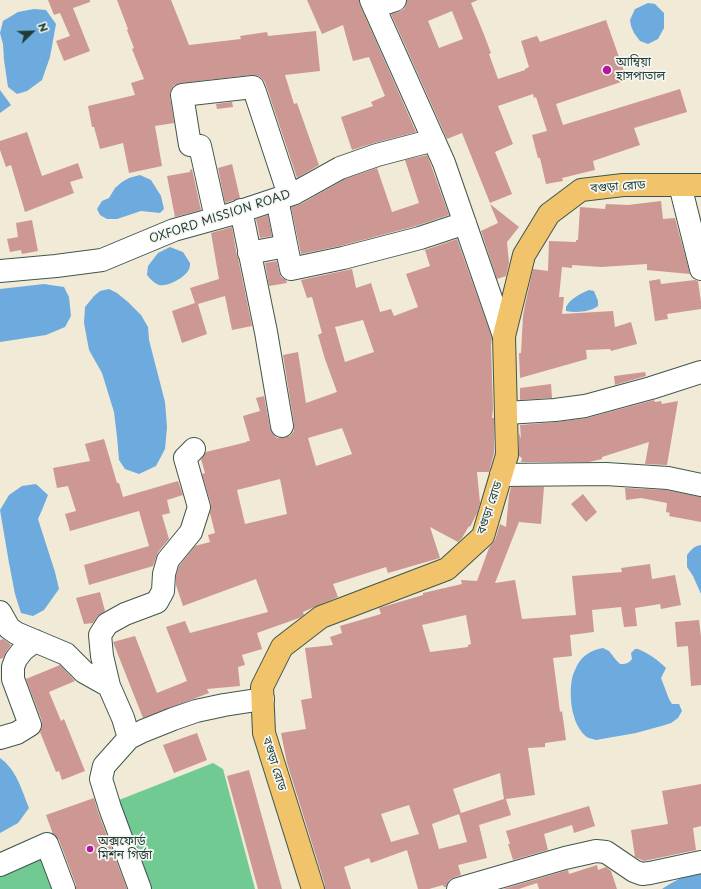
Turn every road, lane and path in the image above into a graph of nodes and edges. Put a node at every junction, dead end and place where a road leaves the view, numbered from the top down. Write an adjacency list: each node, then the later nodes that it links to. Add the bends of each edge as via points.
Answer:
1 (395, 0): 2 (street)
2 (372, 3): 3 (street)
3 (434, 140): 5 (street, OXFORD MISSION ROAD, via 376,155 340,168); 8 (street)
4 (691, 185): 11 (street); 13 (main road, বগুড়া রোড, via 623,185 581,190 549,214 524,255)
5 (283, 197): 6 (street, OXFORD MISSION ROAD); 7 (street, via 253,87 182,95 190,145 200,146); 9 (street)
6 (241, 210): 7 (street, OXFORD MISSION ROAD); 10 (street)
7 (216, 218): 12 (street, OXFORD MISSION ROAD, via 174,230 102,260)
8 (465, 223): 9 (street, via 420,238 290,269); 13 (street)
9 (286, 246): 10 (street)
10 (249, 253): 16 (street)
11 (701, 269)
12 (0, 271)
13 (504, 336): 15 (main road, বগুড়া রোড)
14 (701, 372): 15 (street, via 585,406)
15 (506, 413): 18 (main road, বগুড়া রোড, via 507,455)
16 (282, 426)
17 (194, 449): 22 (street, via 185,458 199,507 191,532 168,560 163,591 157,602 107,624 100,635)
18 (501, 475): 19 (street, via 606,474 668,478); 23 (main road, বগুড়া রোড, via 483,536 478,541 447,570 321,617 282,647 262,687)
19 (701, 485)
20 (0, 612): 21 (street, via 9,628)
21 (35, 641): 22 (street, via 66,654 84,672); 24 (street, via 23,650 13,667 13,679 30,725 17,733)
22 (109, 686): 25 (street, via 124,718)
23 (263, 699): 25 (street, via 196,711); 30 (main road, বগুড়া রোড, via 264,733)
24 (0, 738)
25 (129, 738): 29 (street, via 104,766 101,780)
26 (701, 862): 31 (street, via 642,874 606,852 596,851)
27 (0, 865): 28 (street, via 47,844)
28 (64, 889)
29 (140, 889)
30 (313, 889)
31 (458, 889)

